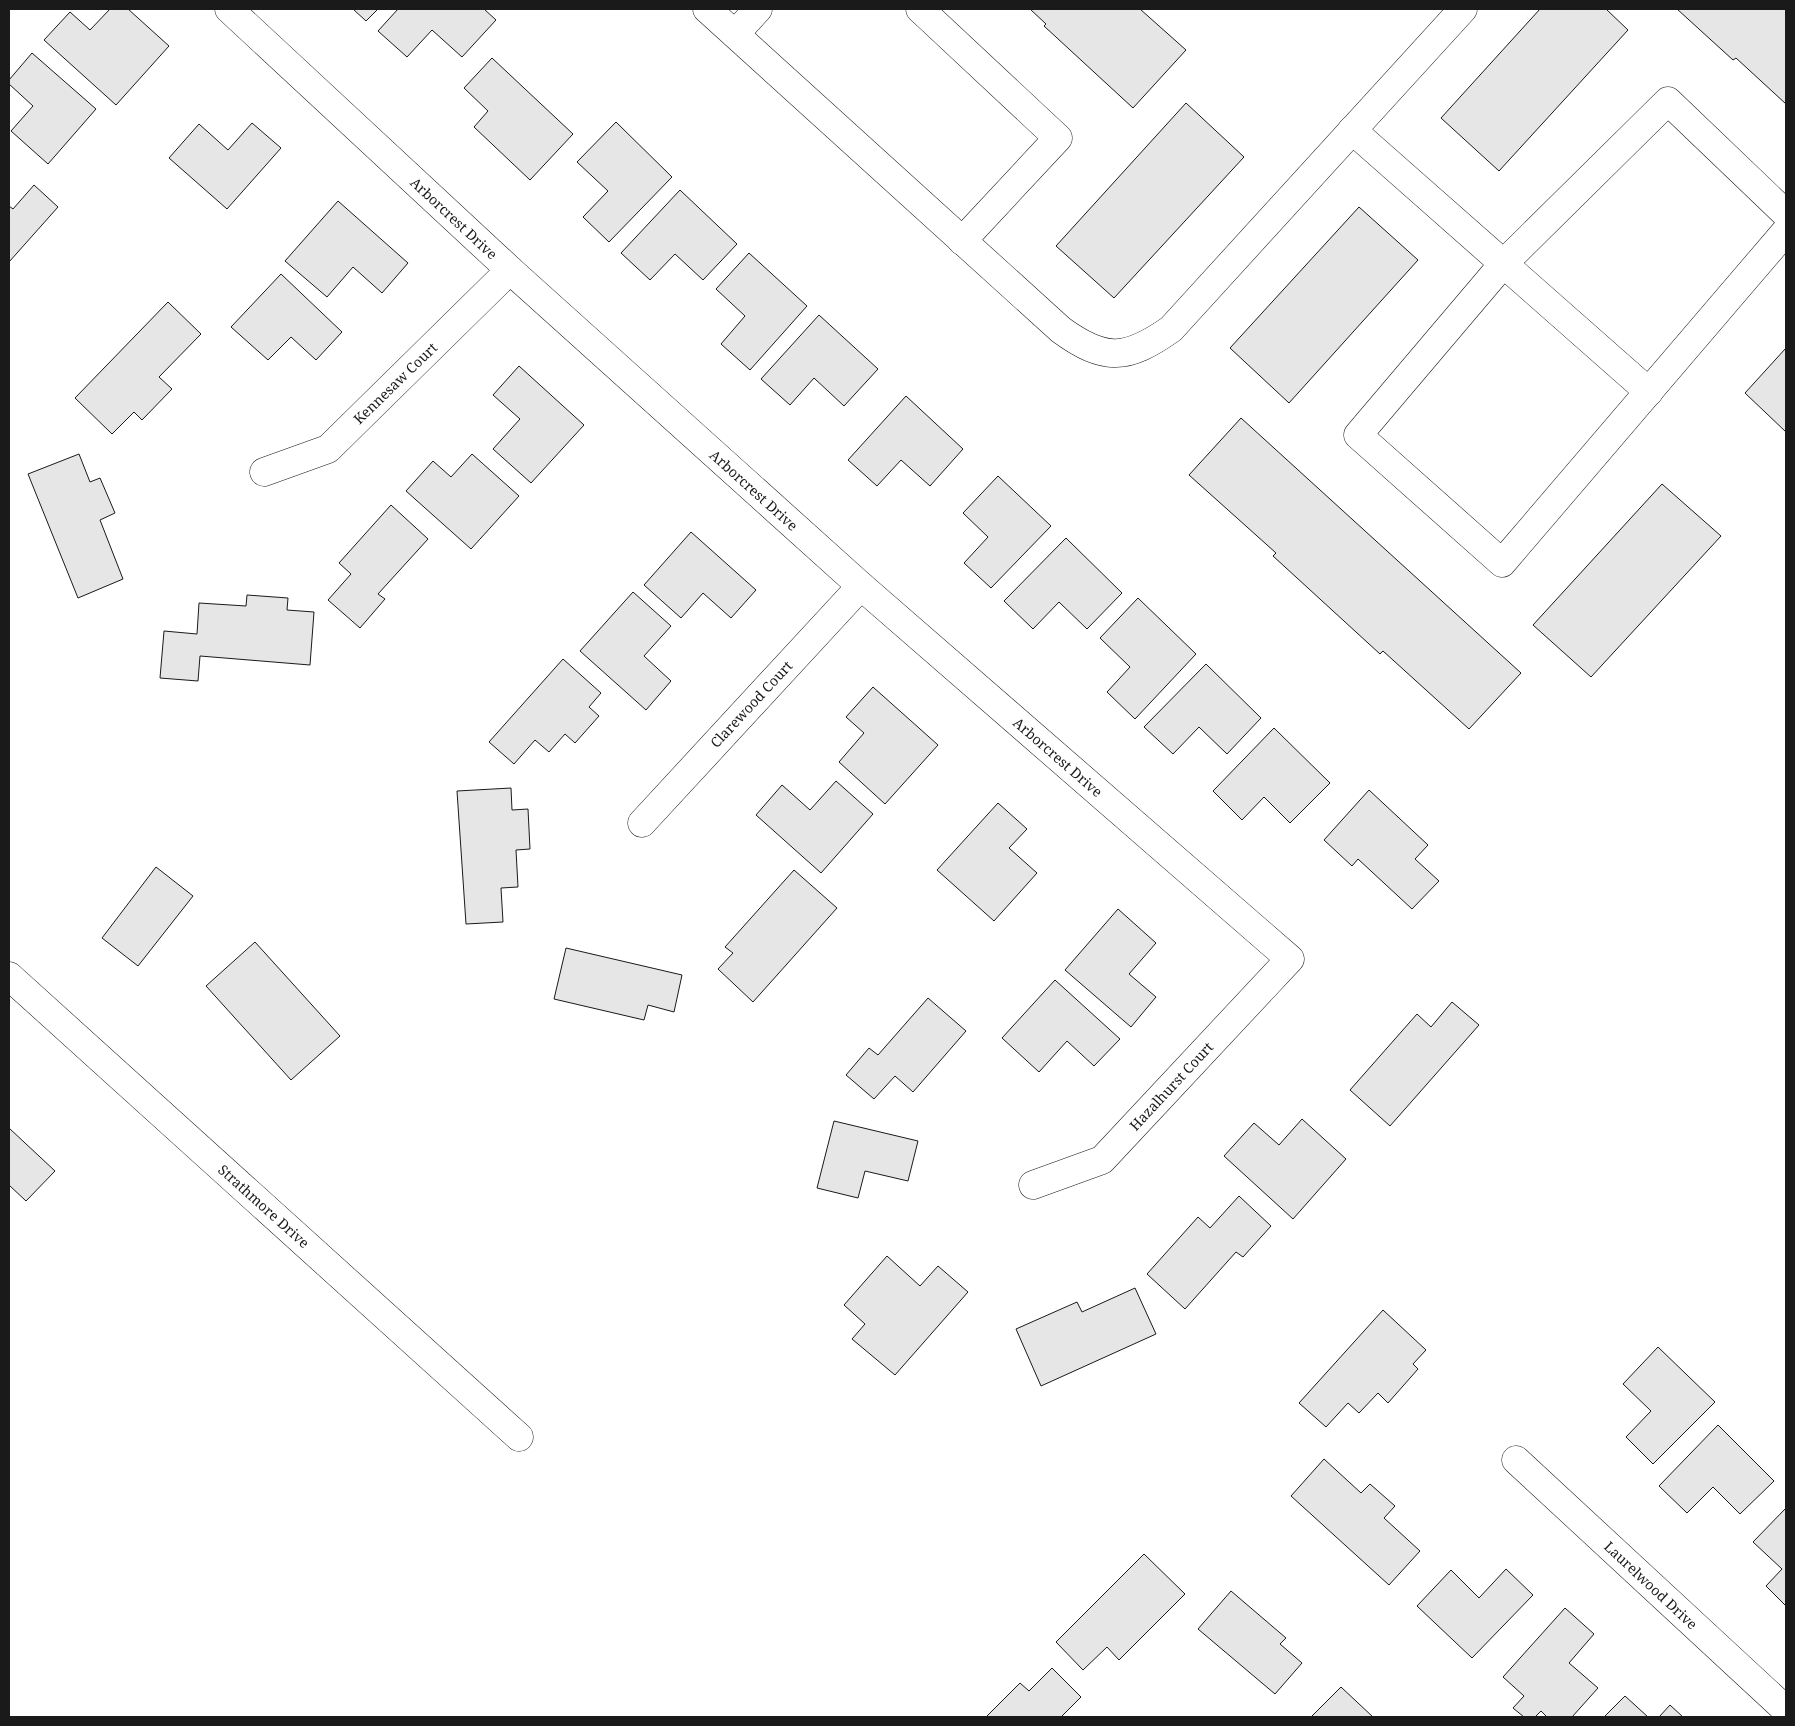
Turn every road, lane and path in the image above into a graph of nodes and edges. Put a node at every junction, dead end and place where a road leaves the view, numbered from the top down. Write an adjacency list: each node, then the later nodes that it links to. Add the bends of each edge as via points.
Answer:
1 (230, 9): 12 (street, Arborcrest Drive)
2 (707, 9): 6 (street)
3 (758, 9): 6 (street)
4 (920, 9): 10 (street, via 1058,138)
5 (1463, 9): 7 (street)
6 (735, 34): 10 (street)
7 (1352, 130): 10 (street, via 1171,329 1146,347 1121,354 1082,346); 11 (street)
8 (1786, 214): 11 (street, via 1668,101)
9 (1786, 231): 13 (street)
10 (962, 241)
11 (1503, 264): 13 (street); 13 (street, via 1358,435 1502,563)
12 (510, 270): 14 (street, Kennesaw Court, via 328,449); 15 (street, Arborcrest Drive)
13 (1649, 392)
14 (264, 472)
15 (861, 586): 16 (street, Clarewood Court); 17 (street, Arborcrest Drive)
16 (642, 822)
17 (1290, 959): 19 (street, Hazalhurst Court, via 1102,1160)
18 (9, 976): 20 (street, Strathmore Drive)
19 (1033, 1185)
20 (519, 1437)
21 (1516, 1460): 22 (street, Laurelwood Drive)
22 (1786, 1710)

